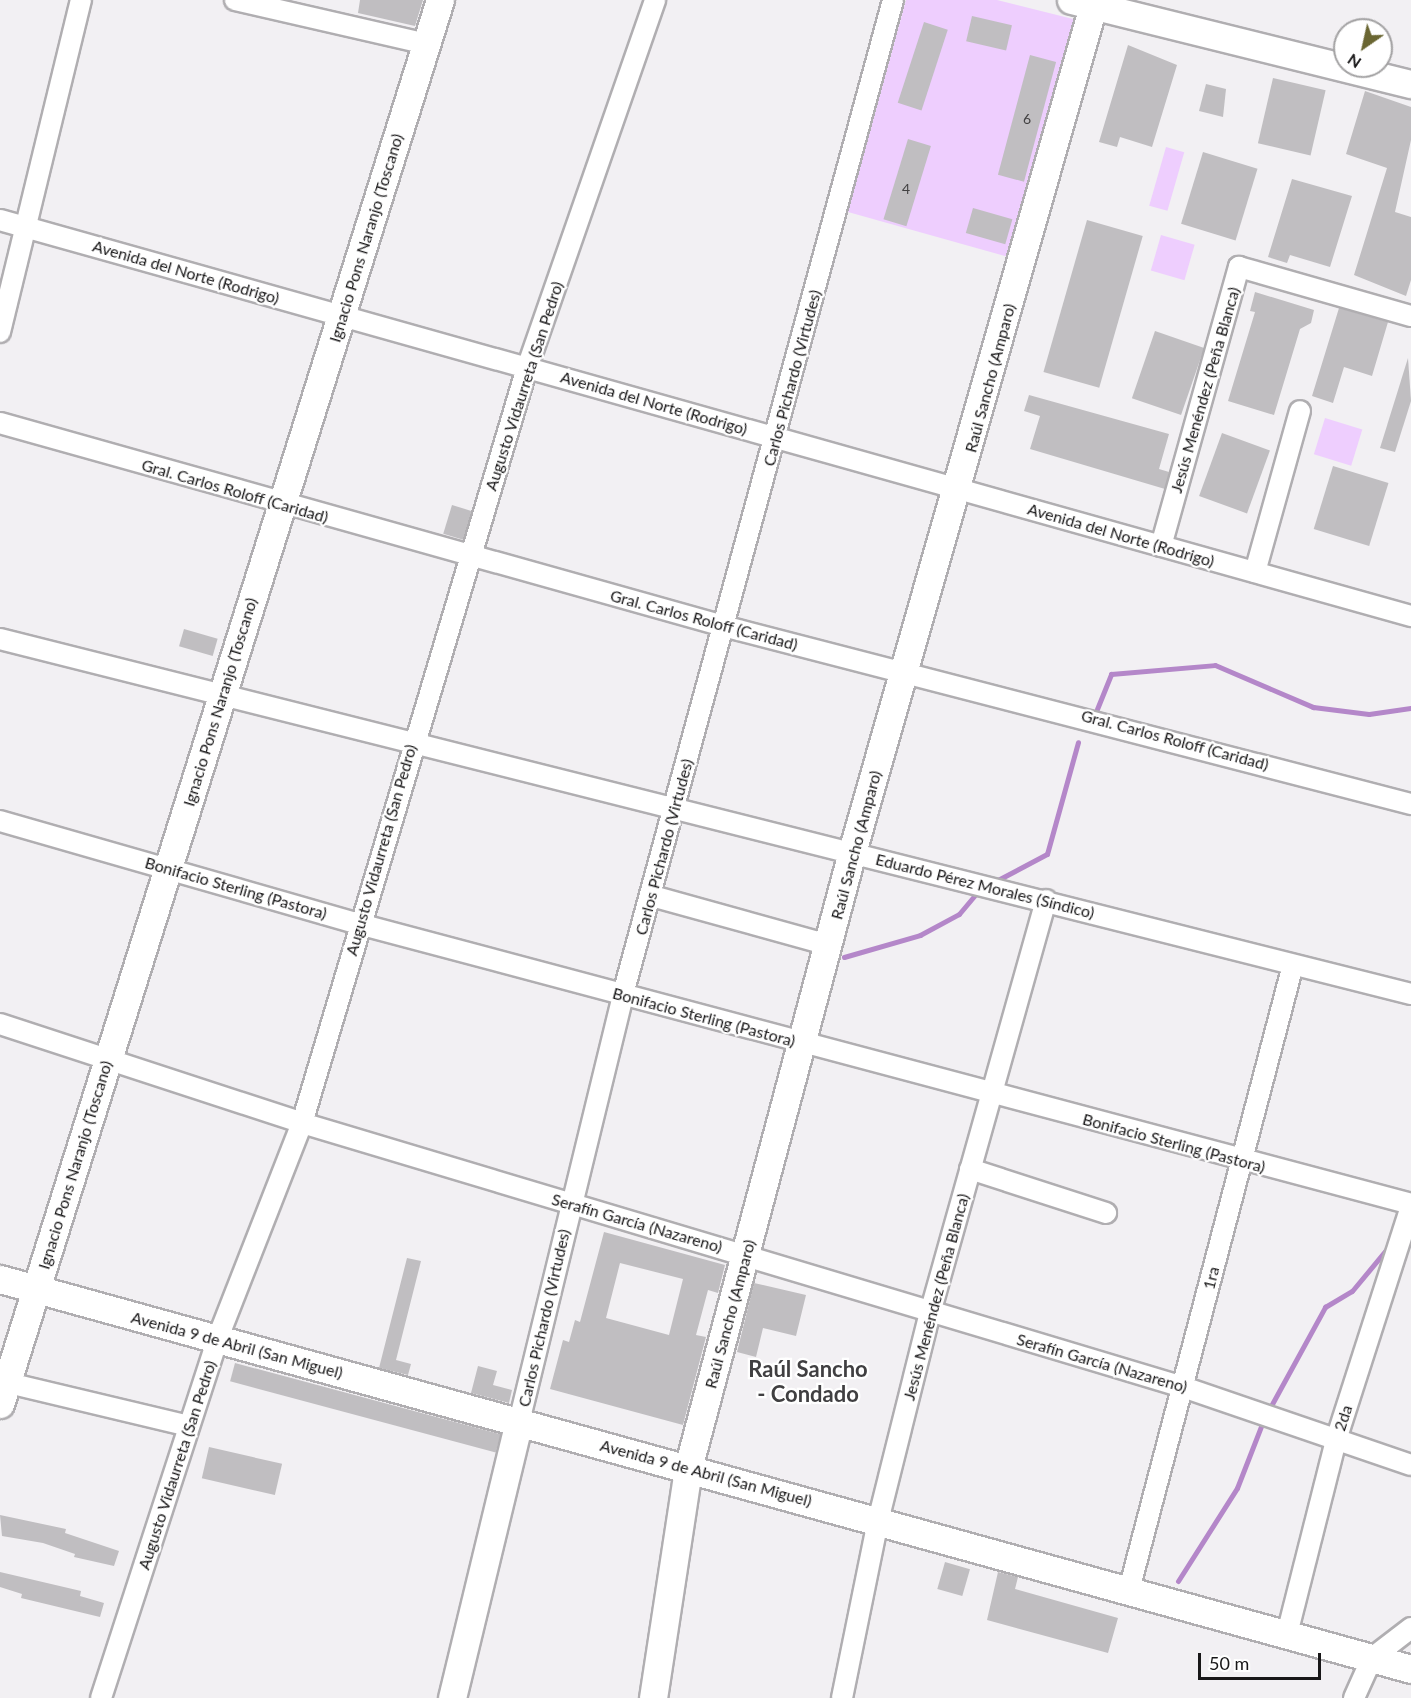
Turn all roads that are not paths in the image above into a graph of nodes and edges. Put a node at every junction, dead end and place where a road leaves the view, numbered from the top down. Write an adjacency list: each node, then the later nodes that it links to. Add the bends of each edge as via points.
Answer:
1 (81, 0): 10 (street)
2 (235, 0): 7 (street)
3 (440, 0): 7 (street, Ignacio Pons Naranjo (Toscano))
4 (655, 0): 14 (street, Augusto Vidaurreta (San Pedro))
5 (893, 0): 17 (street, Carlos Pichardo (Virtudes))
6 (1086, 2): 8 (street); 18 (street, Raúl Sancho (Amparo))
7 (427, 44): 11 (street, Ignacio Pons Naranjo (Toscano))
8 (1411, 84)
9 (0, 220): 10 (street, Avenida del Norte (Rodrigo))
10 (24, 227): 11 (street, Avenida del Norte (Rodrigo)); 13 (street)
11 (341, 316): 14 (street, Avenida del Norte (Rodrigo)); 19 (street, Ignacio Pons Naranjo (Toscano))
12 (1411, 316): 20 (street, Jesús Menéndez (Peña Blanca), via 1239,267)
13 (0, 332)
14 (527, 368): 17 (street, Avenida del Norte (Rodrigo)); 21 (street, Augusto Vidaurreta (San Pedro))
15 (1300, 411): 22 (street)
16 (0, 423): 19 (street, Gral. Carlos Roloff (Caridad))
17 (776, 438): 18 (street, Avenida del Norte (Rodrigo)); 24 (street, Carlos Pichardo (Virtudes))
18 (959, 489): 20 (street, Avenida del Norte (Rodrigo)); 26 (street, Raúl Sancho (Amparo))
19 (282, 505): 21 (street, Gral. Carlos Roloff (Caridad)); 27 (street, Ignacio Pons Naranjo (Toscano))
20 (1161, 546): 22 (street, Avenida del Norte (Rodrigo))
21 (471, 557): 24 (street, Gral. Carlos Roloff (Caridad)); 28 (street, Augusto Vidaurreta (San Pedro))
22 (1255, 572): 23 (street, Avenida del Norte (Rodrigo))
23 (1411, 616)
24 (723, 626): 26 (street, Gral. Carlos Roloff (Caridad)); 30 (street, Carlos Pichardo (Virtudes))
25 (0, 639): 27 (street, Eduardo Pérez Morales (Síndico))
26 (904, 672): 29 (street, Gral. Carlos Roloff (Caridad)); 32 (street, Raúl Sancho (Amparo))
27 (223, 692): 28 (street, Eduardo Pérez Morales (Síndico)); 33 (street, Ignacio Pons Naranjo (Toscano))
28 (413, 741): 30 (street, Eduardo Pérez Morales (Síndico)); 36 (street, Augusto Vidaurreta (San Pedro))
29 (1411, 804)
30 (675, 807): 32 (street, Eduardo Pérez Morales (Síndico)); 34 (street, Carlos Pichardo (Virtudes))
31 (0, 821): 33 (street, Bonifacio Sterling (Pastora))
32 (852, 852): 35 (street, Eduardo Pérez Morales (Síndico)); 37 (street, Raúl Sancho (Amparo))
33 (168, 867): 36 (street, Bonifacio Sterling (Pastora)); 43 (street, Ignacio Pons Naranjo (Toscano))
34 (652, 896): 37 (street); 39 (street, Carlos Pichardo (Virtudes))
35 (1046, 900): 38 (street, Eduardo Pérez Morales (Síndico)); 44 (street, Jesús Menéndez (Peña Blanca))
36 (359, 924): 39 (street, Bonifacio Sterling (Pastora)); 45 (street, Augusto Vidaurreta (San Pedro))
37 (829, 945): 42 (street, Raúl Sancho (Amparo))
38 (1293, 964): 40 (street, Eduardo Pérez Morales (Síndico)); 46 (street, 1ra)
39 (623, 994): 42 (street, Bonifacio Sterling (Pastora)); 48 (street, Carlos Pichardo (Virtudes))
40 (1411, 994)
41 (0, 1024): 43 (street, Serafín García (Nazareno))
42 (805, 1044): 44 (street, Bonifacio Sterling (Pastora)); 51 (street, Raúl Sancho (Amparo))
43 (107, 1061): 45 (street, Serafín García (Nazareno)); 53 (street, Ignacio Pons Naranjo (Toscano))
44 (991, 1095): 46 (street, Bonifacio Sterling (Pastora)); 47 (street, Jesús Menéndez (Peña Blanca))
45 (302, 1123): 48 (street, Serafín García (Nazareno)); 55 (street, Augusto Vidaurreta (San Pedro))
46 (1241, 1161): 49 (street, Bonifacio Sterling (Pastora)); 56 (street, 1ra)
47 (970, 1169): 50 (street); 54 (street, Jesús Menéndez (Peña Blanca))
48 (571, 1204): 51 (street, Serafín García (Nazareno)); 58 (street, Carlos Pichardo (Virtudes))
49 (1411, 1205): 60 (street, 2da)
50 (1106, 1213)
51 (747, 1256): 54 (street, Serafín García (Nazareno)); 62 (street, Raúl Sancho (Amparo))
52 (0, 1279): 53 (street, Avenida 9 de Abril (San Miguel))
53 (36, 1289): 55 (street, Avenida 9 de Abril (San Miguel)); 57 (street, Ignacio Pons Naranjo (Toscano))
54 (930, 1313): 56 (street, Serafín García (Nazareno)); 63 (street, Jesús Menéndez (Peña Blanca))
55 (217, 1340): 58 (street, Avenida 9 de Abril (San Miguel)); 59 (street, Augusto Vidaurreta (San Pedro))
56 (1184, 1387): 60 (street, Serafín García (Nazareno)); 64 (street, 1ra)
57 (2, 1389): 59 (street)
58 (519, 1422): 62 (street, Avenida 9 de Abril (San Miguel)); 70 (street, Carlos Pichardo (Virtudes))
59 (189, 1426): 69 (street, Augusto Vidaurreta (San Pedro))
60 (1336, 1440): 61 (street, Serafín García (Nazareno)); 66 (street, 2da)
61 (1411, 1465)
62 (688, 1468): 63 (street, Avenida 9 de Abril (San Miguel)); 71 (street, Raúl Sancho (Amparo))
63 (878, 1521): 64 (street, Avenida 9 de Abril (San Miguel)); 72 (street, Jesús Menéndez (Peña Blanca))
64 (1129, 1590): 66 (street, Avenida 9 de Abril (San Miguel))
65 (1411, 1628): 67 (street)
66 (1287, 1634): 67 (street, Avenida 9 de Abril (San Miguel))
67 (1372, 1658): 68 (street, Avenida 9 de Abril (San Miguel)); 73 (street)
68 (1411, 1669)
69 (101, 1698)
70 (452, 1698)
71 (653, 1698)
72 (842, 1698)
73 (1354, 1698)

